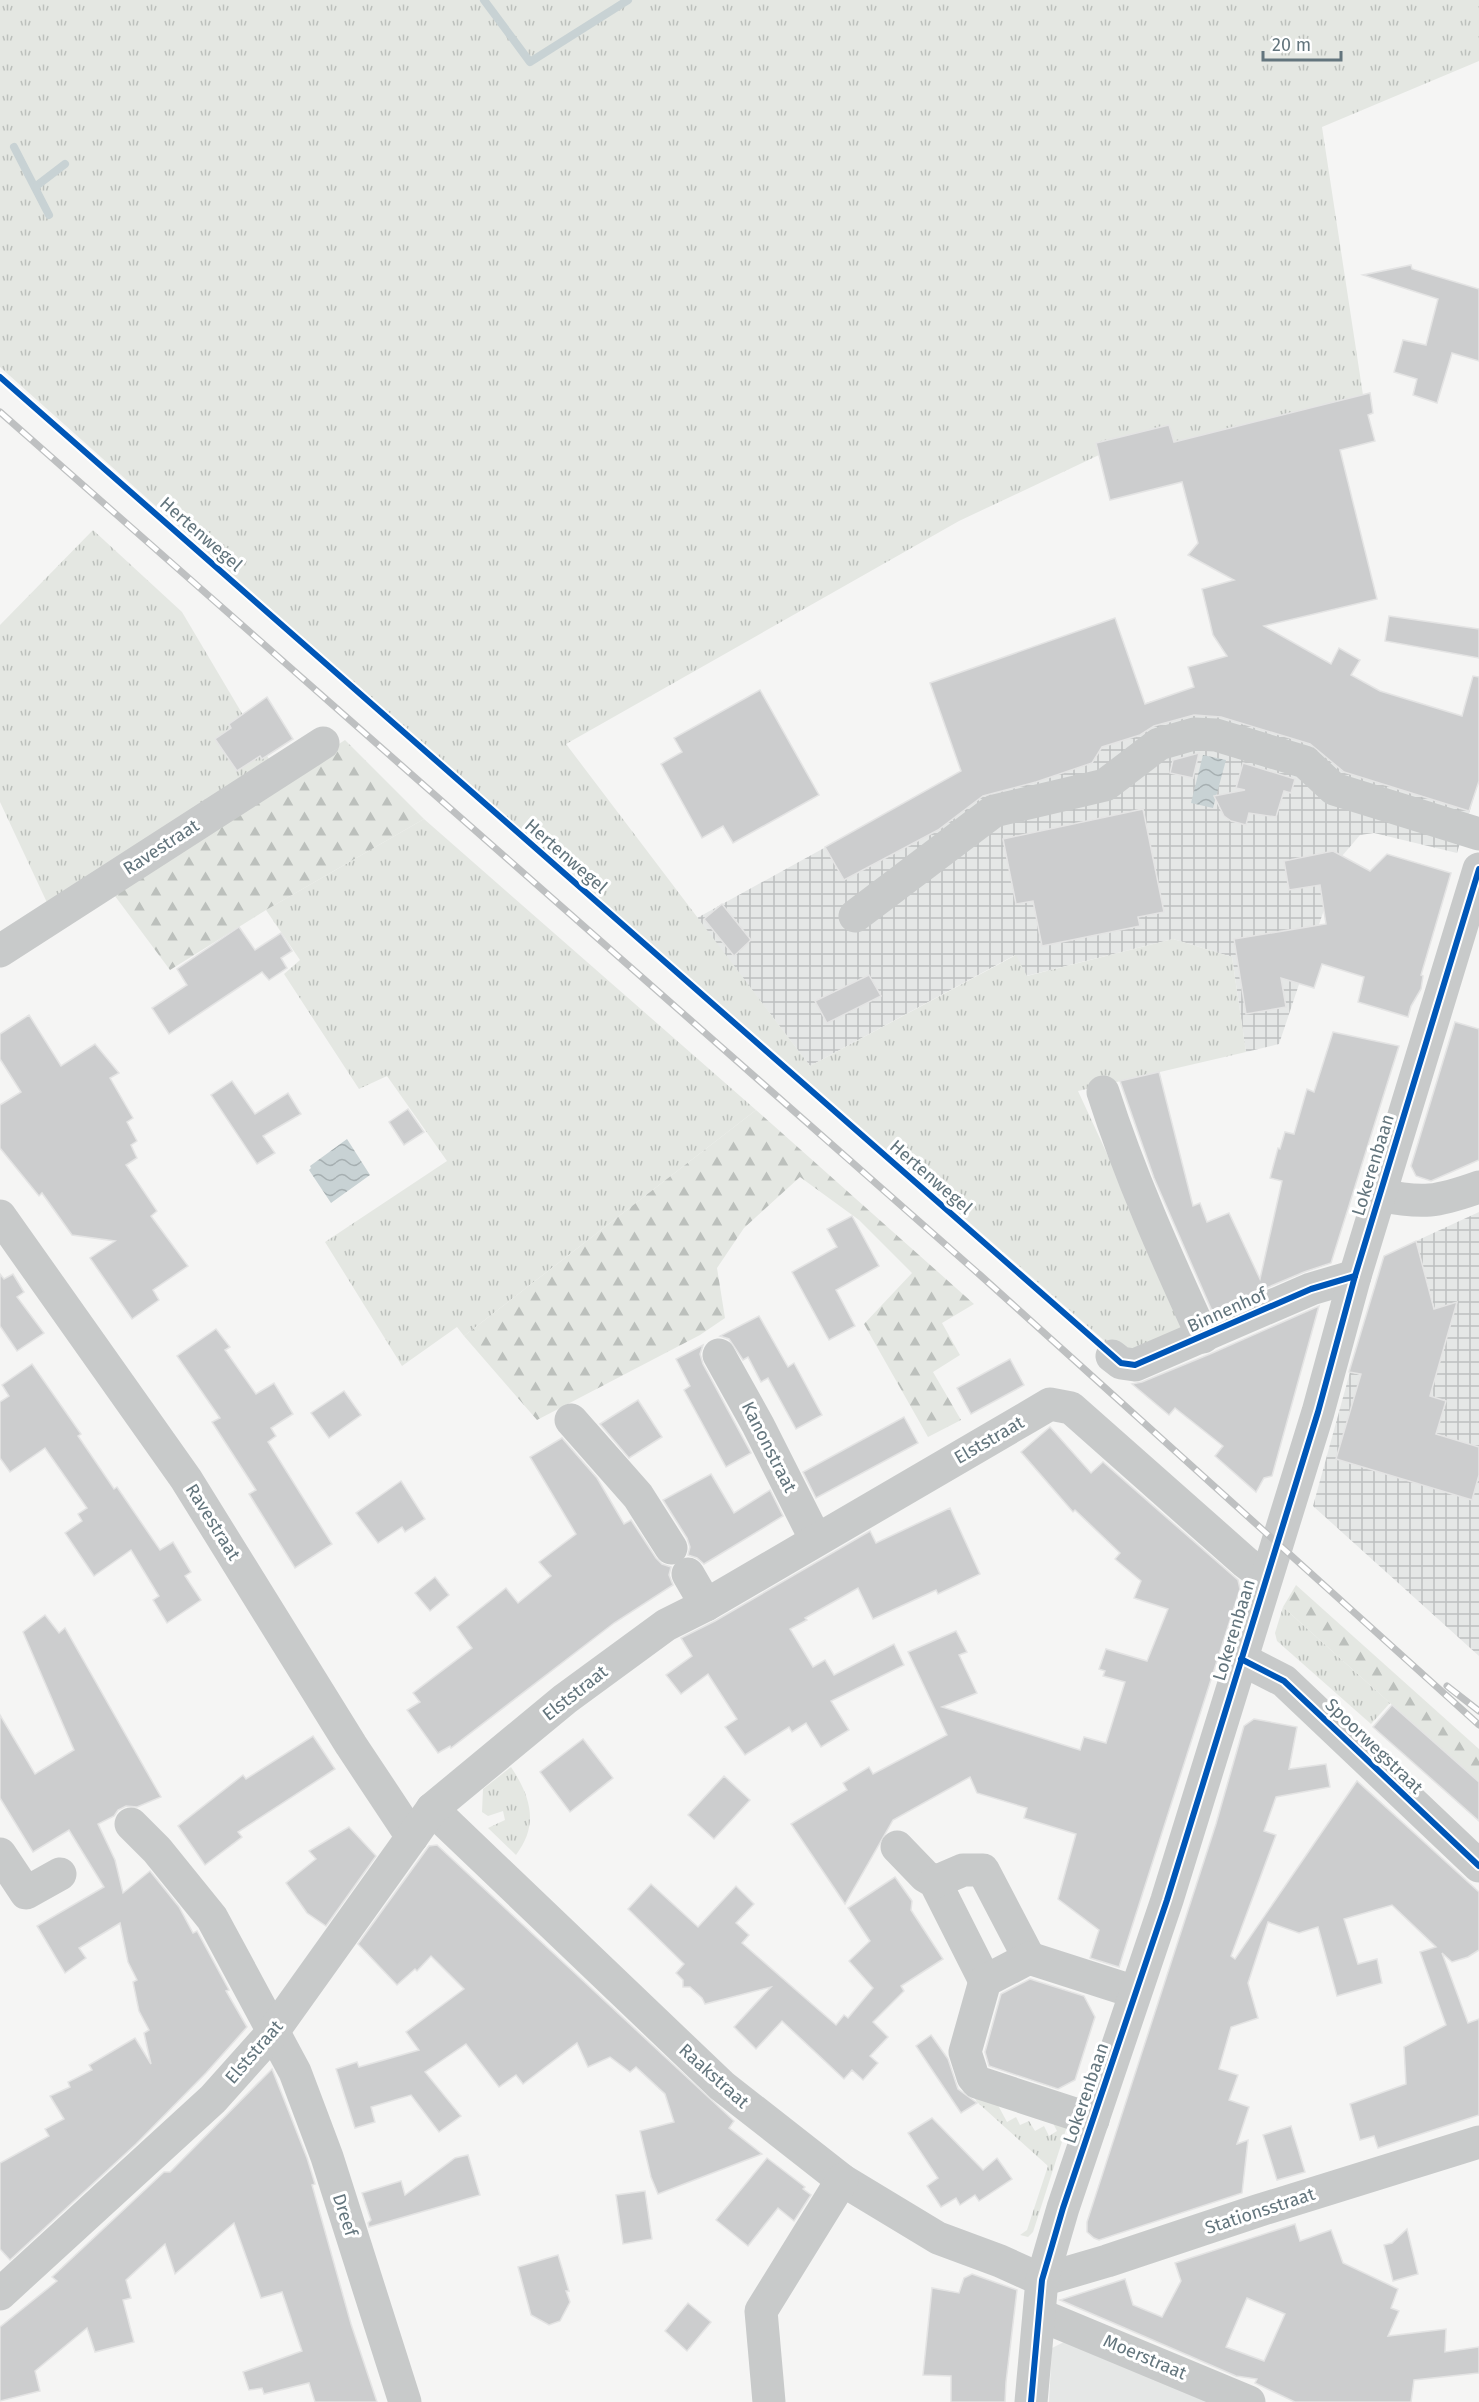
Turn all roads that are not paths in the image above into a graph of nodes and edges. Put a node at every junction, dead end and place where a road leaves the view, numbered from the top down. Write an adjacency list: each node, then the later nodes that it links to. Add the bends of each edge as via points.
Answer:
1 (323, 742): 5 (street, Ravestraat)
2 (1479, 834): 4 (street, via 1334,789 1305,762 1216,735 1194,734 1159,744 1105,785 994,812)
3 (1479, 869): 8 (street, Lokerenbaan)
4 (855, 916)
5 (0, 951)
6 (1103, 1092): 11 (street, Binnenhof, via 1154,1231)
7 (1479, 1187): 8 (street, via 1428,1202)
8 (1379, 1195): 10 (street, Lokerenbaan)
9 (0, 1216): 21 (street, Ravestraat, via 186,1479)
10 (1355, 1276): 11 (street, Binnenhof, via 1311,1289); 16 (street, Lokerenbaan)
11 (1203, 1337): 13 (street, Binnenhof, via 1135,1365 1121,1363)
12 (720, 1355): 15 (street, Kanonstraat)
13 (1112, 1356)
14 (571, 1420): 17 (street, via 638,1496)
15 (816, 1540): 16 (street, Elststraat, via 1050,1404 1071,1408); 17 (street, Elststraat)
16 (1266, 1578): 18 (street, Lokerenbaan)
17 (706, 1605): 19 (street, Elststraat, via 666,1624 574,1692)
18 (1241, 1659): 24 (street, Spoorwegstraat, via 1284,1681); 29 (street, Lokerenbaan)
19 (432, 1809): 21 (street, Elststraat); 33 (street, Raakstraat, via 723,2086)
20 (131, 1824): 30 (street, Dreef, via 212,1918)
21 (412, 1837): 30 (street, Elststraat)
22 (897, 1847): 26 (street)
23 (0, 1854): 25 (street, via 26,1893)
24 (1479, 1866)
25 (60, 1874)
26 (935, 1882): 27 (street, via 963,1870 983,1870); 28 (street)
27 (1029, 1958): 28 (street); 29 (street)
28 (985, 1981): 31 (street, via 965,2052 977,2082)
29 (1135, 1992): 31 (street, Lokerenbaan)
30 (272, 2033): 35 (street, Elststraat, via 213,2099); 37 (street, Dreef, via 295,2072 327,2157)
31 (1093, 2120): 34 (street, Lokerenbaan)
32 (1479, 2142): 34 (street, Stationsstraat)
33 (842, 2180): 34 (street, Raakstraat, via 938,2238); 38 (street, via 761,2311)
34 (1042, 2280): 36 (street, Lokerenbaan)
35 (0, 2294)
36 (1040, 2315): 39 (street, Lokerenbaan); 40 (street, Moerstraat)
37 (405, 2402)
38 (769, 2402)
39 (1031, 2402)
40 (1249, 2402)

